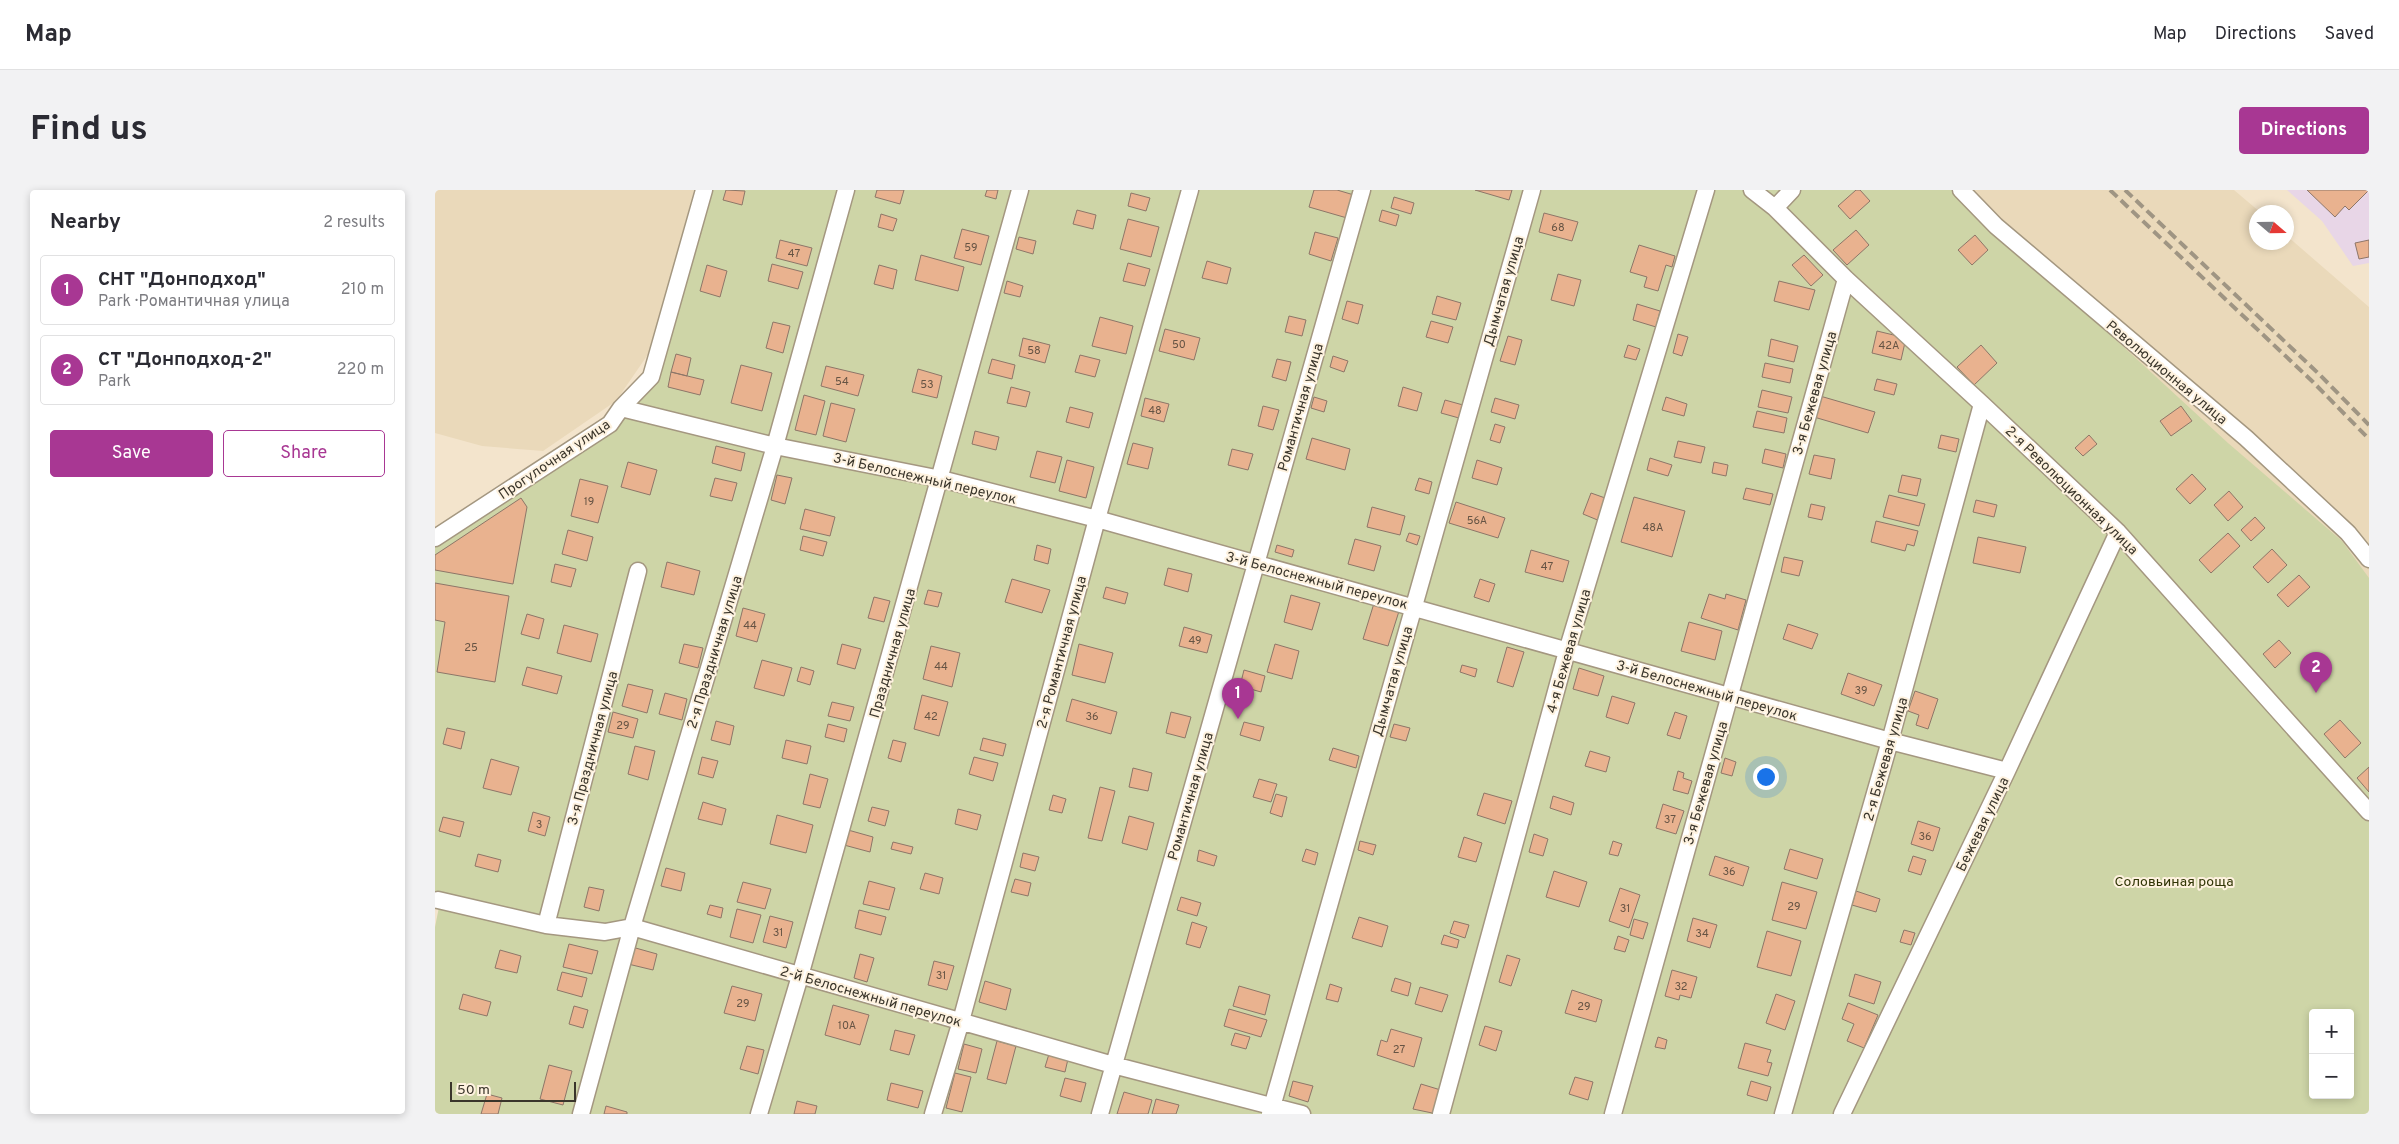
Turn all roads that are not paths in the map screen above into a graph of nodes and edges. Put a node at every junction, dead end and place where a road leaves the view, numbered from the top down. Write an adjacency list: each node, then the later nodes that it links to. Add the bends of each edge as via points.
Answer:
1 (704, 190): 14 (street, Прогулочная улица, via 651,377)
2 (846, 190): 15 (street, 2-я Праздничная улица)
3 (1020, 190): 16 (street, Праздничная улица)
4 (1190, 190): 17 (street, 2-я Романтичная улица)
5 (1362, 190): 21 (street, Романтичная улица)
6 (1532, 190): 23 (street, Дымчатая улица)
7 (1705, 190): 24 (street, 4-я Бежевая улица)
8 (1752, 190): 11 (street, 2-я Революционная улица)
9 (1791, 190): 11 (street)
10 (1961, 190): 20 (street, Революционная улица, via 1996,226 2246,438 2348,533)
11 (1775, 208): 12 (street, 2-я Революционная улица)
12 (1846, 279): 13 (street, 2-я Революционная улица); 25 (street, 3-я Бежевая улица)
13 (1982, 404): 18 (street, 2-я Революционная улица); 26 (street, 2-я Бежевая улица)
14 (621, 408): 15 (street, 3-й Белоснежный переулок); 19 (street, Прогулочная улица, via 610,424)
15 (775, 446): 16 (street, 3-й Белоснежный переулок); 31 (street, 2-я Праздничная улица)
16 (941, 479): 17 (street, 3-й Белоснежный переулок); 32 (street, Праздничная улица)
17 (1097, 519): 21 (street, 3-й Белоснежный переулок); 33 (street, 2-я Романтичная улица)
18 (2118, 532): 27 (street, Бежевая улица); 28 (street, 2-я Революционная улица)
19 (435, 538)
20 (2369, 559)
21 (1256, 564): 23 (street, 3-й Белоснежный переулок); 34 (street, Романтичная улица)
22 (638, 571): 30 (street, 3-я Праздничная улица)
23 (1413, 606): 24 (street, 3-й Белоснежный переулок); 35 (street, Дымчатая улица)
24 (1567, 651): 25 (street, 3-й Белоснежный переулок); 41 (street, 4-я Бежевая улица)
25 (1729, 695): 26 (street, 3-й Белоснежный переулок); 42 (street, 3-я Бежевая улица)
26 (1891, 741): 27 (street, 3-й Белоснежный переулок); 43 (street, 2-я Бежевая улица)
27 (2007, 771): 44 (street, Бежевая улица)
28 (2369, 812)
29 (436, 901): 30 (street, 2-й Белоснежный переулок)
30 (546, 926): 31 (street, 2-й Белоснежный переулок, via 605,932)
31 (632, 927): 32 (street, 2-й Белоснежный переулок); 36 (street, 2-я Праздничная улица)
32 (800, 976): 33 (street, 2-й Белоснежный переулок); 37 (street, Праздничная улица)
33 (961, 1021): 34 (street, 2-й Белоснежный переулок); 38 (street, 2-я Романтичная улица)
34 (1113, 1065): 35 (street, 2-й Белоснежный переулок); 39 (street, Романтичная улица)
35 (1271, 1110): 40 (street, 2-й Белоснежный переулок)
36 (581, 1114)
37 (759, 1114)
38 (933, 1114)
39 (1100, 1114)
40 (1302, 1114)
41 (1441, 1114)
42 (1613, 1114)
43 (1783, 1114)
44 (1842, 1114)

